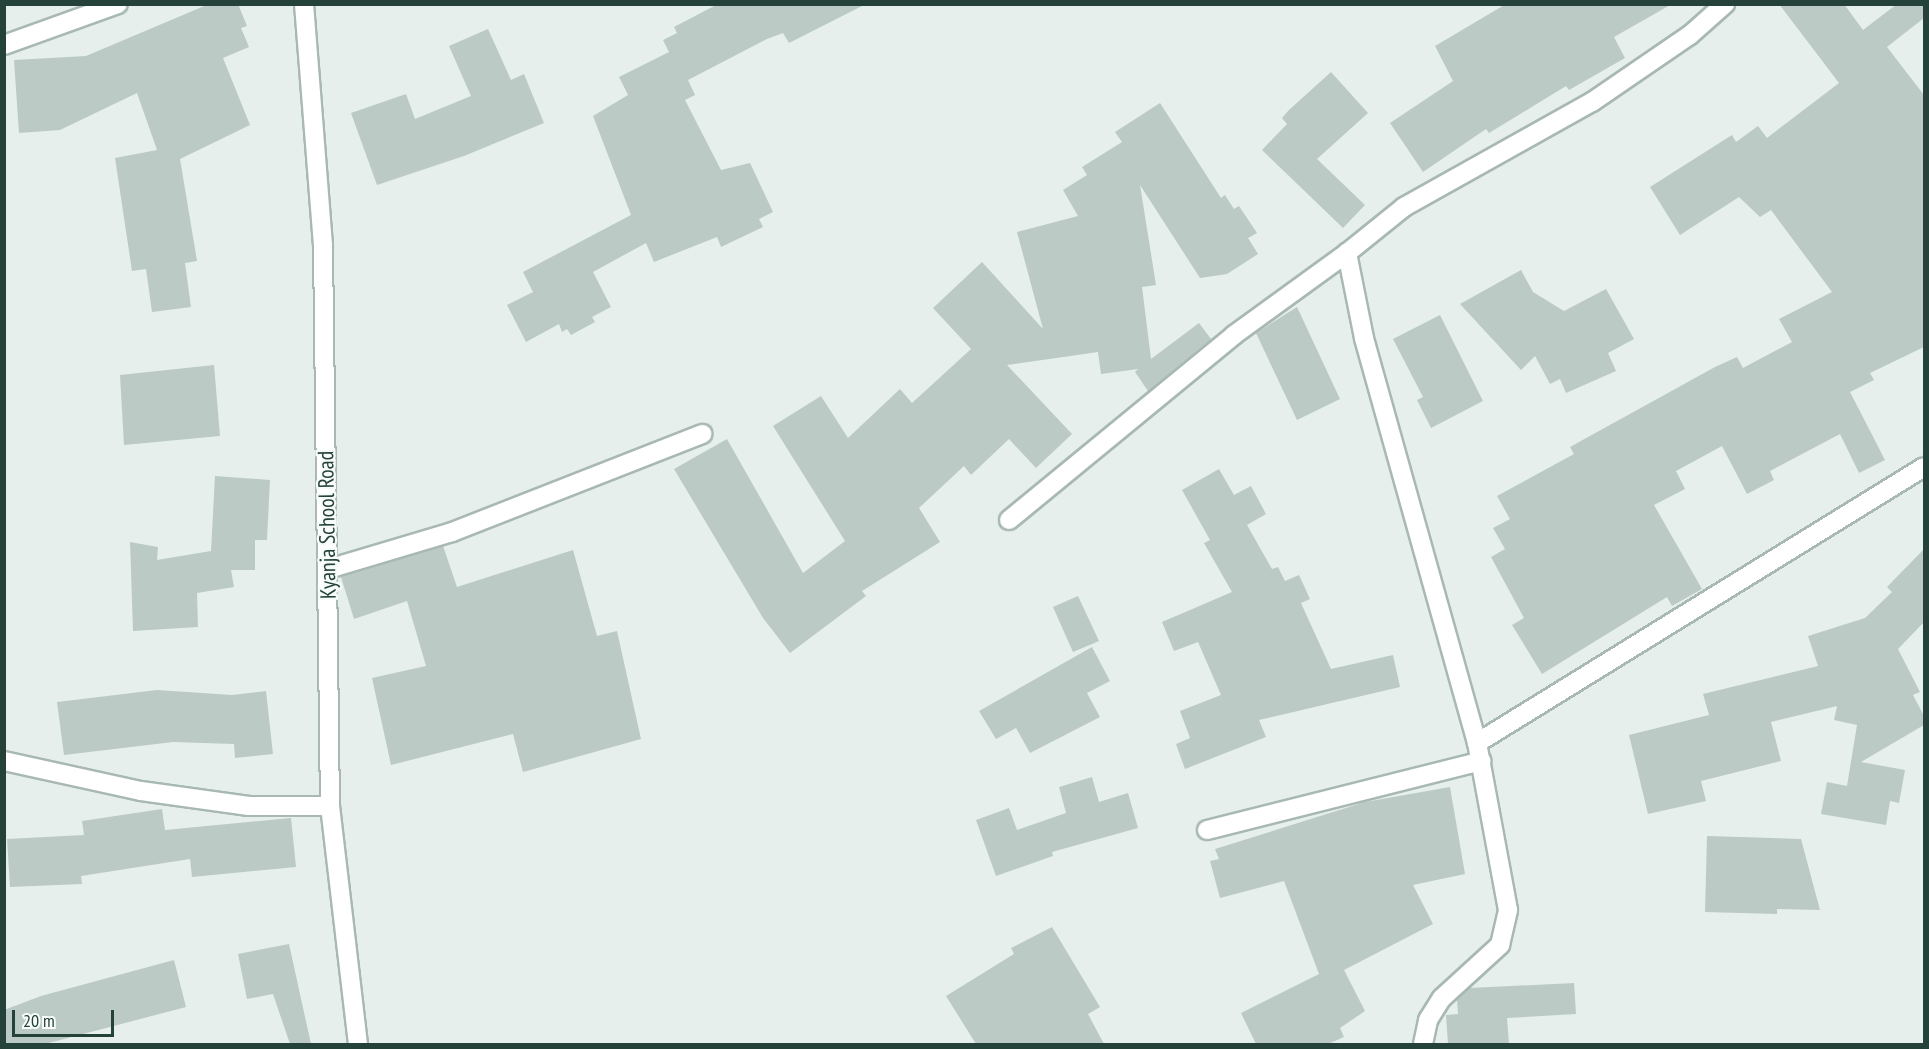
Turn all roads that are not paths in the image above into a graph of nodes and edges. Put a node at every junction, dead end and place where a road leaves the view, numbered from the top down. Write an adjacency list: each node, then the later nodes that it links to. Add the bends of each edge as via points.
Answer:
1 (118, 4): 4 (street)
2 (304, 4): 9 (street, Kyanja School Road, via 323,245)
3 (1725, 4): 5 (street, via 1690,35 1592,102 1404,207)
4 (4, 45)
5 (1347, 253): 8 (street, via 1234,336); 10 (street, via 1364,338)
6 (702, 434): 9 (street, via 452,532)
7 (1924, 467): 10 (street)
8 (1009, 520)
9 (328, 569): 12 (street, Kyanja School Road)
10 (1479, 752): 13 (street); 15 (street, via 1508,910 1494,955 1442,998 1428,1020)
11 (4, 761): 12 (street, via 141,791 249,806)
12 (330, 807): 14 (street, Kyanja School Road)
13 (1207, 830)
14 (358, 1044)
15 (1423, 1044)

